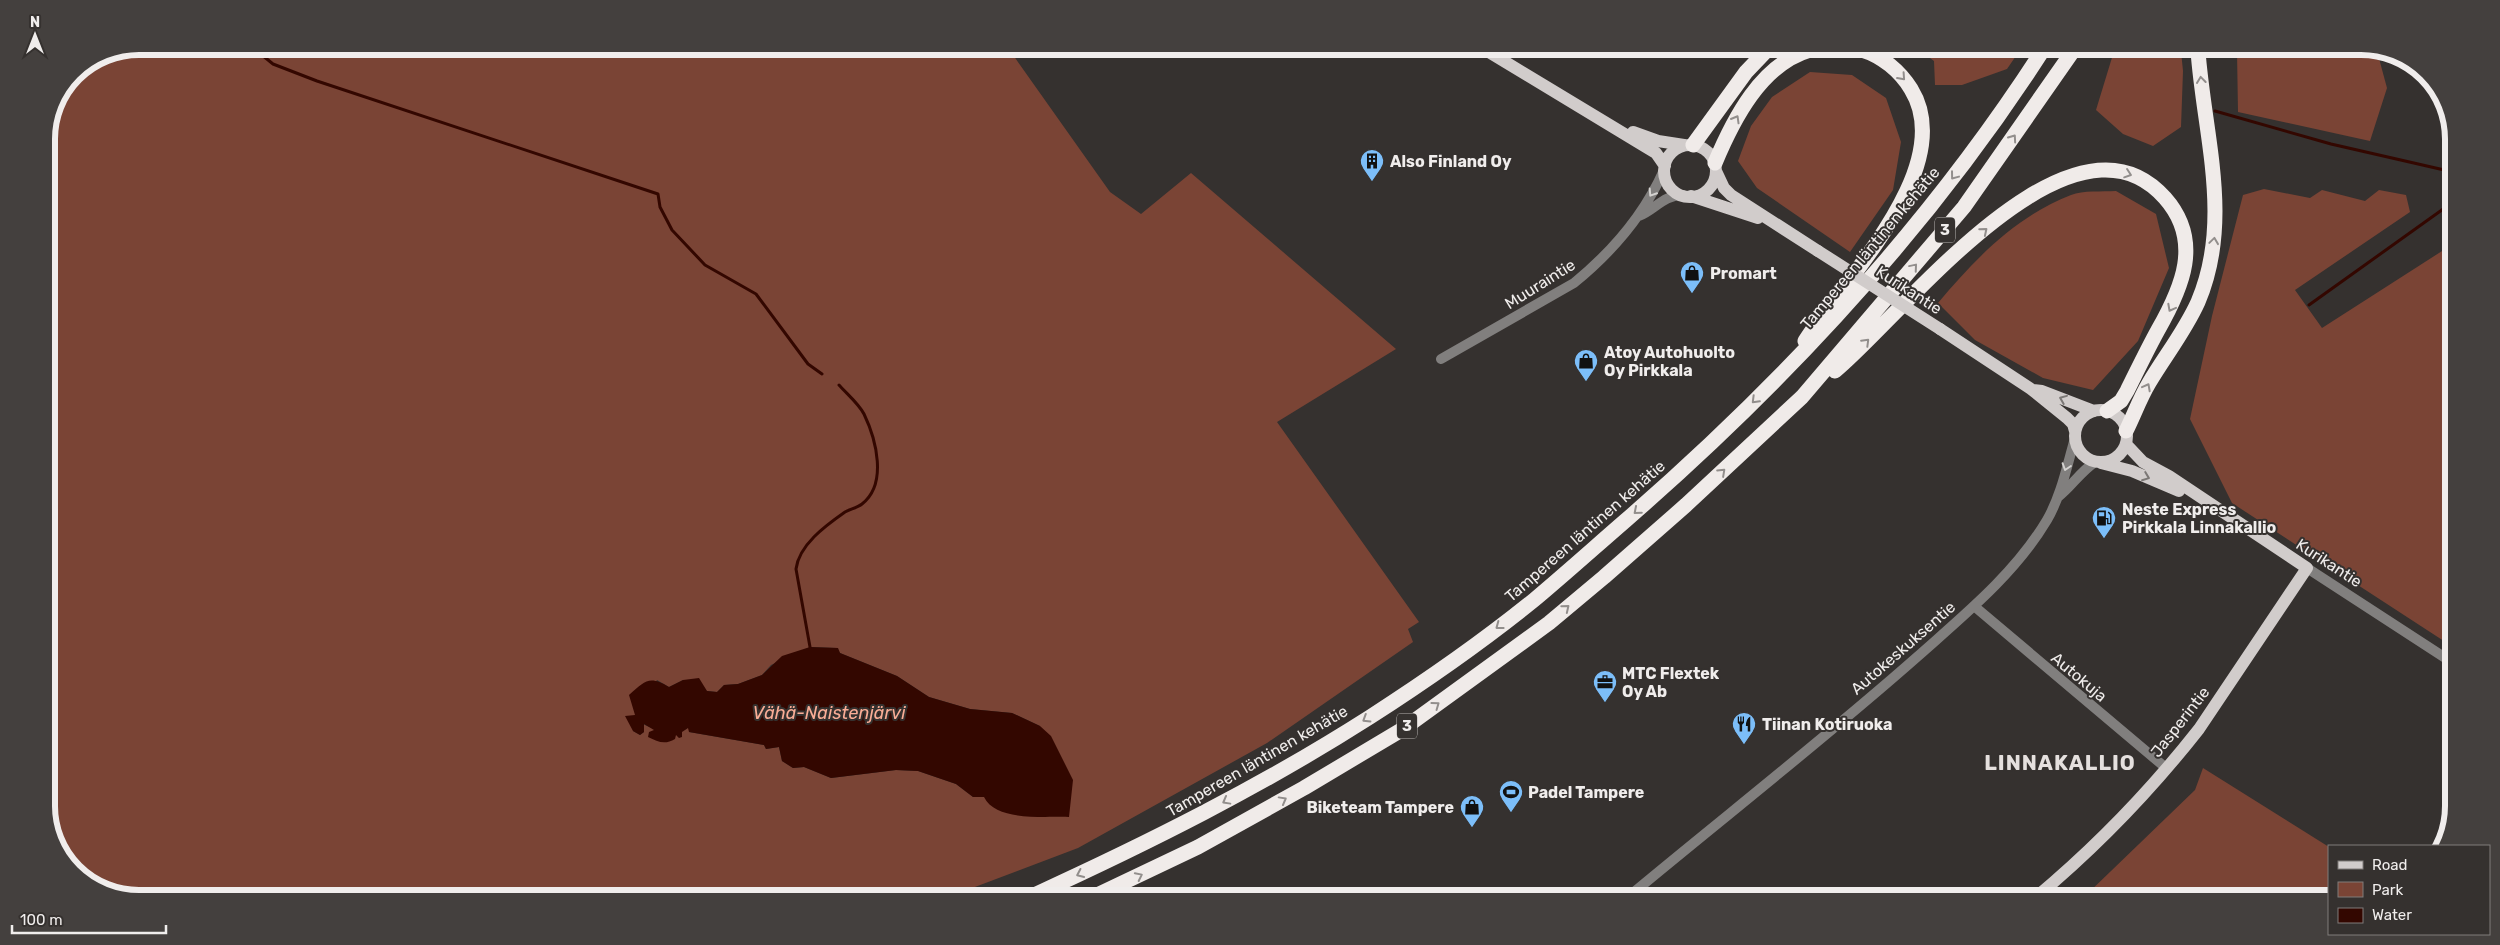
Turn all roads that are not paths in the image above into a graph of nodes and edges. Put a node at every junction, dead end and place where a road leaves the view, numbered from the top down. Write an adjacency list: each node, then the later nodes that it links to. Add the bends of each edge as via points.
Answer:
1 (1494, 55): 8 (main road)
2 (1762, 55): 9 (highway)
3 (1799, 55): 10 (highway, one-way to 3, via 1737,116 1766,78)
4 (1875, 55): 16 (highway, one-way to 16, via 1898,71 1914,92 1923,128 1918,168 1864,260 1820,317)
5 (2039, 55): 16 (highway, Tampereen läntinen kehätie / 3, one-way to 16, via 1951,180 1833,321)
6 (2069, 55): 18 (highway, 3, one-way to 6, via 1964,207)
7 (2199, 55): 21 (highway, one-way to 7, via 2148,385 2198,303 2213,249 2215,181)
8 (1609, 124): 9 (main road, via 1658,141); 11 (main road, via 1656,153)
9 (1688, 145): 10 (main road, via 1708,152); 11 (main road, via 1673,151)
10 (1716, 167): 12 (main road, via 1713,184 1706,192); 14 (main road, Kurikantie, via 1724,188)
11 (1664, 168): 12 (main road, via 1669,186); 13 (street, Muuraintie, one-way to 13)
12 (1687, 196): 13 (street, Muuraintie, via 1673,196 1658,202 1651,211); 14 (main road, Kurikantie)
13 (1639, 216): 15 (street, Muuraintie, via 1574,283)
14 (1768, 221): 17 (main road, Kurikantie, bridge)
15 (1441, 358)
16 (1789, 365): 29 (highway, Tampereen läntinen kehätie / 3, one-way to 29, via 1670,482 1532,602 1467,650 1289,766 1192,820)
17 (2031, 389): 19 (main road, Kurikantie, one-way to 17); 20 (main road, Kurikantie, via 2073,424)
18 (1802, 397): 19 (highway, one-way to 19, via 1848,360 1942,266 2014,206 2063,178 2082,172 2112,170 2136,176 2165,198 2180,223 2186,262 2173,305 2127,391 2120,401); 30 (highway, 3, one-way to 18, via 1198,847 1403,729 1502,658 1604,577)
19 (2101, 411): 20 (main road, via 2082,418); 21 (main road, via 2120,418)
20 (2075, 435): 22 (main road, via 2081,453); 24 (street, Autokeskuksentie, one-way to 24)
21 (2126, 438): 22 (main road, via 2116,458); 23 (main road, Kurikantie, via 2142,462 2169,476)
22 (2097, 462): 23 (main road, Kurikantie, one-way to 23); 24 (street, Autokeskuksentie, via 2079,472 2068,489)
23 (2191, 493): 25 (main road, Kurikantie)
24 (2058, 497): 26 (street, Autokeskuksentie, via 2024,553)
25 (2307, 568): 27 (street, Kurikantie); 28 (main road, Jasperintie, via 2199,729)
26 (1974, 606): 28 (street, Autokuja); 31 (street, Autokeskuksentie, via 1851,713)
27 (2445, 658)
28 (2166, 768): 32 (main road, Jasperintie, via 2109,830)
29 (1045, 890)
30 (1107, 890)
31 (1636, 890)
32 (2045, 890)

